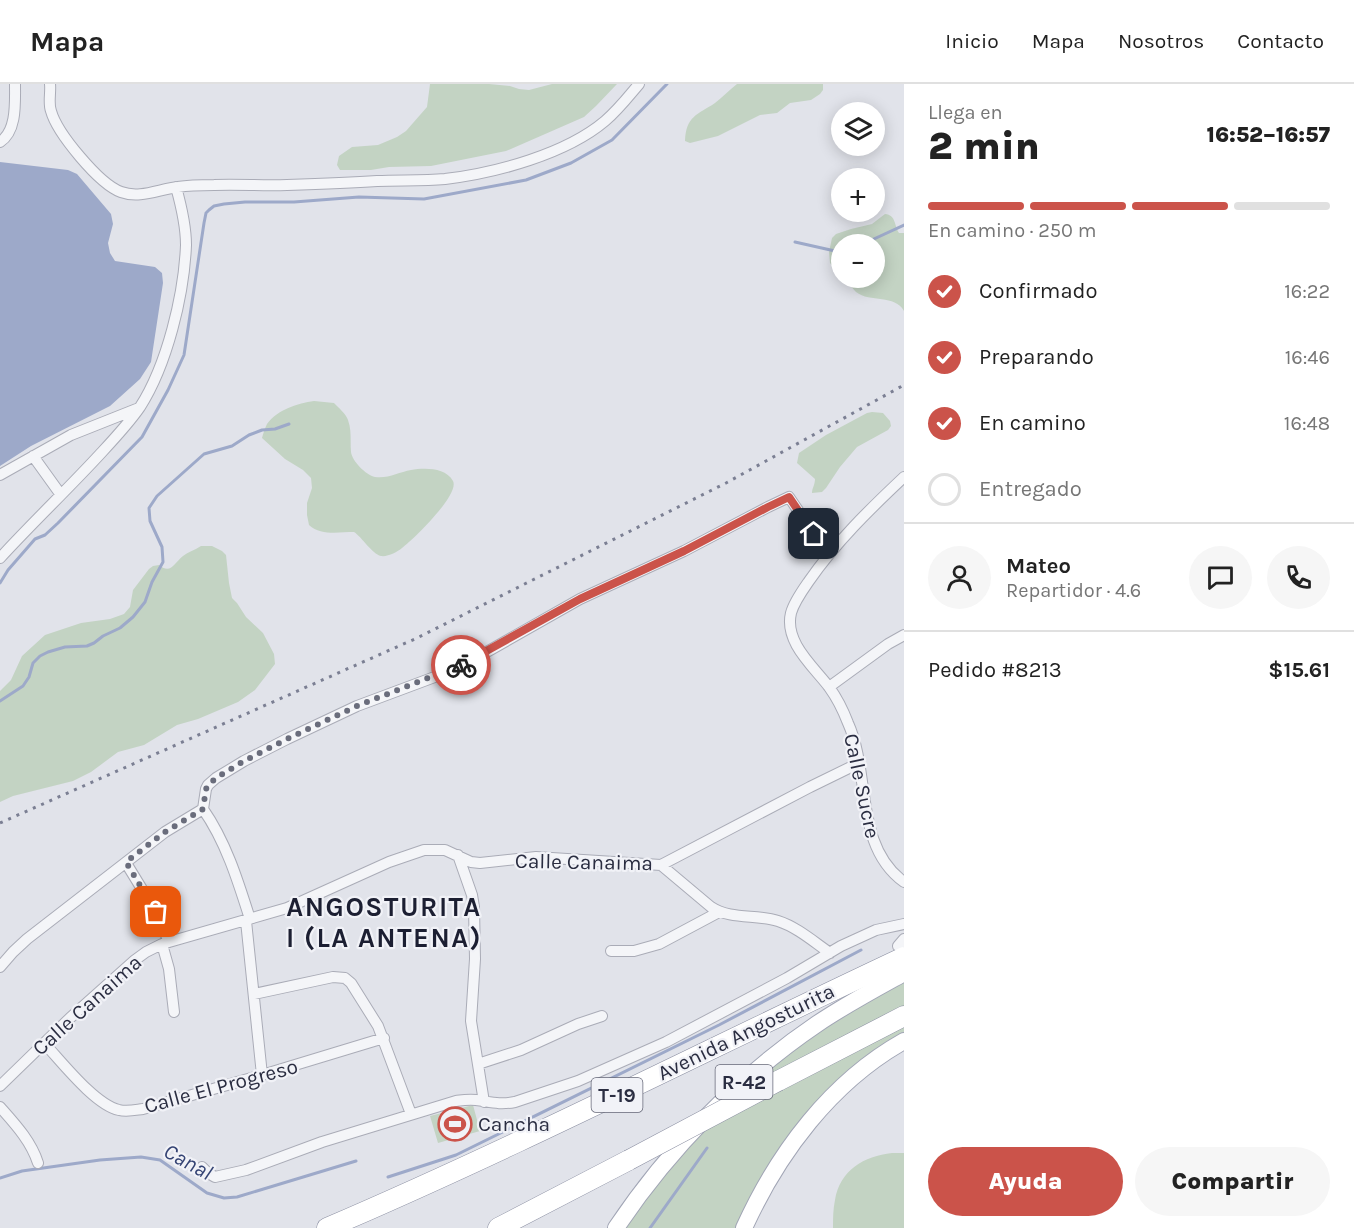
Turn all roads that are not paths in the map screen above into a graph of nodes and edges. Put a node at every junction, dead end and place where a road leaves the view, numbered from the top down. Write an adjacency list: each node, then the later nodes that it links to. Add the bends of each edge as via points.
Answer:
1 (15, 84): 4 (street, via 11,128)
2 (50, 84): 5 (street, via 52,115 85,162 110,187 139,195)
3 (639, 84): 5 (street, via 606,120 577,140 538,157 474,175 414,181)
4 (0, 142)
5 (176, 187): 6 (street, via 186,243 177,312 161,363)
6 (140, 408): 7 (street, via 71,435); 10 (street)
7 (33, 456): 8 (street); 10 (street)
8 (0, 475)
9 (904, 477): 11 (street)
10 (61, 495): 12 (street)
11 (833, 550): 14 (street, Calle Sucre, via 802,591 792,609 790,624 793,638); 16 (street, via 814,534 789,497 580,599 470,662 357,706 244,761 208,785)
12 (0, 558)
13 (904, 635): 14 (street)
14 (829, 687): 15 (street, Calle Sucre, via 853,735)
15 (859, 764): 19 (street, Calle Canaima); 20 (street, Calle Sucre, via 876,848 887,867)
16 (203, 809): 18 (street); 22 (street, via 227,852)
17 (458, 855): 19 (street, Calle Canaima, via 480,863 536,857); 22 (street, Calle Canaima, via 445,850 424,850 287,908); 37 (street, via 472,895 475,921 471,1020)
18 (126, 862): 24 (street, via 156,912); 28 (street, via 27,939)
19 (661, 865): 21 (street)
20 (902, 879)
21 (719, 912): 26 (street, via 659,944 634,951); 27 (street, via 778,921)
22 (248, 920): 24 (street, Calle Canaima); 30 (street)
23 (904, 924): 27 (street, via 868,934)
24 (166, 943): 31 (street); 36 (street, Calle Canaima, via 135,960)
25 (902, 947): 45 (highway, Avenida Angosturita / T-19, via 853,981 453,1173)
26 (611, 951)
27 (830, 953): 40 (street, via 666,1042 578,1081 515,1102)
28 (0, 967)
29 (904, 973): 47 (main road, R-42, via 818,1023 758,1068 678,1149)
30 (254, 994): 34 (street, via 326,978 345,978); 38 (street)
31 (174, 1012)
32 (602, 1016): 37 (street)
33 (904, 1016): 46 (highway, bridge)
34 (384, 1038): 38 (street, Calle El Progreso); 42 (street)
35 (904, 1041): 48 (main road, via 857,1075 801,1132 777,1165)
36 (44, 1043): 38 (street, Calle El Progreso, via 99,1099 119,1110 143,1108); 39 (street, Calle Canaima)
37 (478, 1064): 40 (street)
38 (262, 1075)
39 (0, 1086)
40 (484, 1102): 42 (street, via 456,1101)
41 (0, 1107): 43 (street, via 26,1138)
42 (411, 1114): 44 (street, via 246,1170 215,1177)
43 (38, 1163)
44 (202, 1167)
45 (327, 1228)
46 (498, 1228)
47 (616, 1228)
48 (744, 1228)

